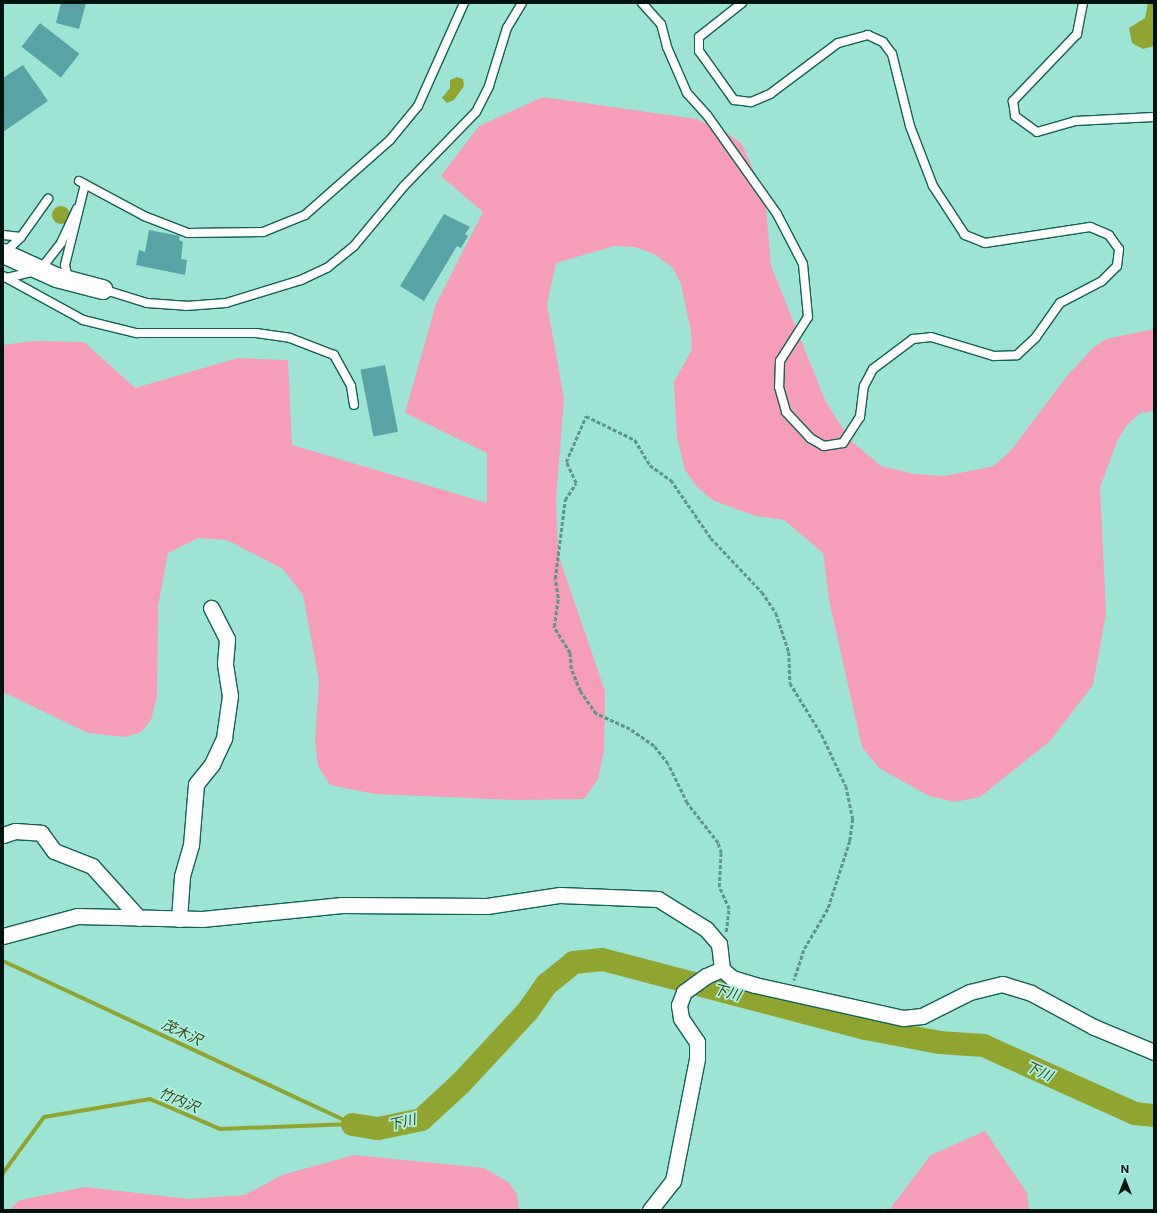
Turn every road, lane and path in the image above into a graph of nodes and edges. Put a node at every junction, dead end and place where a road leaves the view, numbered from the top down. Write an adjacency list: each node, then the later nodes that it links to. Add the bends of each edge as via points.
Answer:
1 (464, 3): 8 (lane, via 418,106 390,140 305,215 263,232 188,233 144,216 82,182)
2 (522, 3): 14 (lane, via 507,28 489,86 476,112 404,186 354,246 327,268 301,280 226,303 186,306 146,303)
3 (642, 3): 4 (lane, via 661,24 667,47 687,93 707,115 777,214 803,264 808,317 780,361 779,387 786,412 810,438 824,446 843,442 860,417 864,386 873,369 913,339 931,337 994,356 1017,355 1036,337 1060,303 1102,281 1117,266 1119,249 1109,235 1090,227 985,243 965,235 933,186 910,126 892,54 883,42 868,35 843,41 770,94 751,102 734,100 698,51 699,37)
4 (742, 3)
5 (1083, 3): 6 (lane, via 1077,34 1013,102 1015,116 1037,132 1075,121)
6 (1154, 116)
7 (48, 199): 9 (lane)
8 (77, 209): 11 (lane, via 61,243); 13 (lane, via 65,265)
9 (21, 237): 10 (lane); 10 (lane)
10 (3, 249): 11 (street)
11 (40, 270): 12 (lane); 13 (street)
12 (5, 277): 15 (lane, via 83,320 136,333 256,333 290,338 334,355 351,386)
13 (68, 280): 14 (street)
14 (102, 289)
15 (354, 405)
16 (211, 608): 19 (street, via 227,639 225,663 230,696 224,738 212,764 196,784 191,845 182,876)
17 (3, 836): 18 (street, via 15,831 41,833 54,851 92,866)
18 (139, 918): 19 (street); 20 (street, via 77,916)
19 (179, 919): 21 (street, via 202,920 380,903 480,906 560,895 658,899 706,928)
20 (3, 936)
21 (719, 944): 22 (street); 23 (path, via 724,938 729,909 719,887 721,853 718,843 687,803 668,764 654,746 630,728 596,714 580,691 571,669 570,653 554,627 558,598 555,579 565,500 576,483 566,462 586,416 635,440 650,465 671,480 711,538 762,592 776,613 789,652 790,683 822,735 846,786 853,819 850,841 828,909 804,950)
22 (722, 969): 23 (street, via 732,978); 25 (street, via 684,992 679,1006 681,1018 697,1042 697,1059 673,1181)
23 (793, 994): 24 (street, via 903,1018 922,1016 970,992 1002,984 1031,993 1094,1027)
24 (1154, 1052)
25 (650, 1210)

